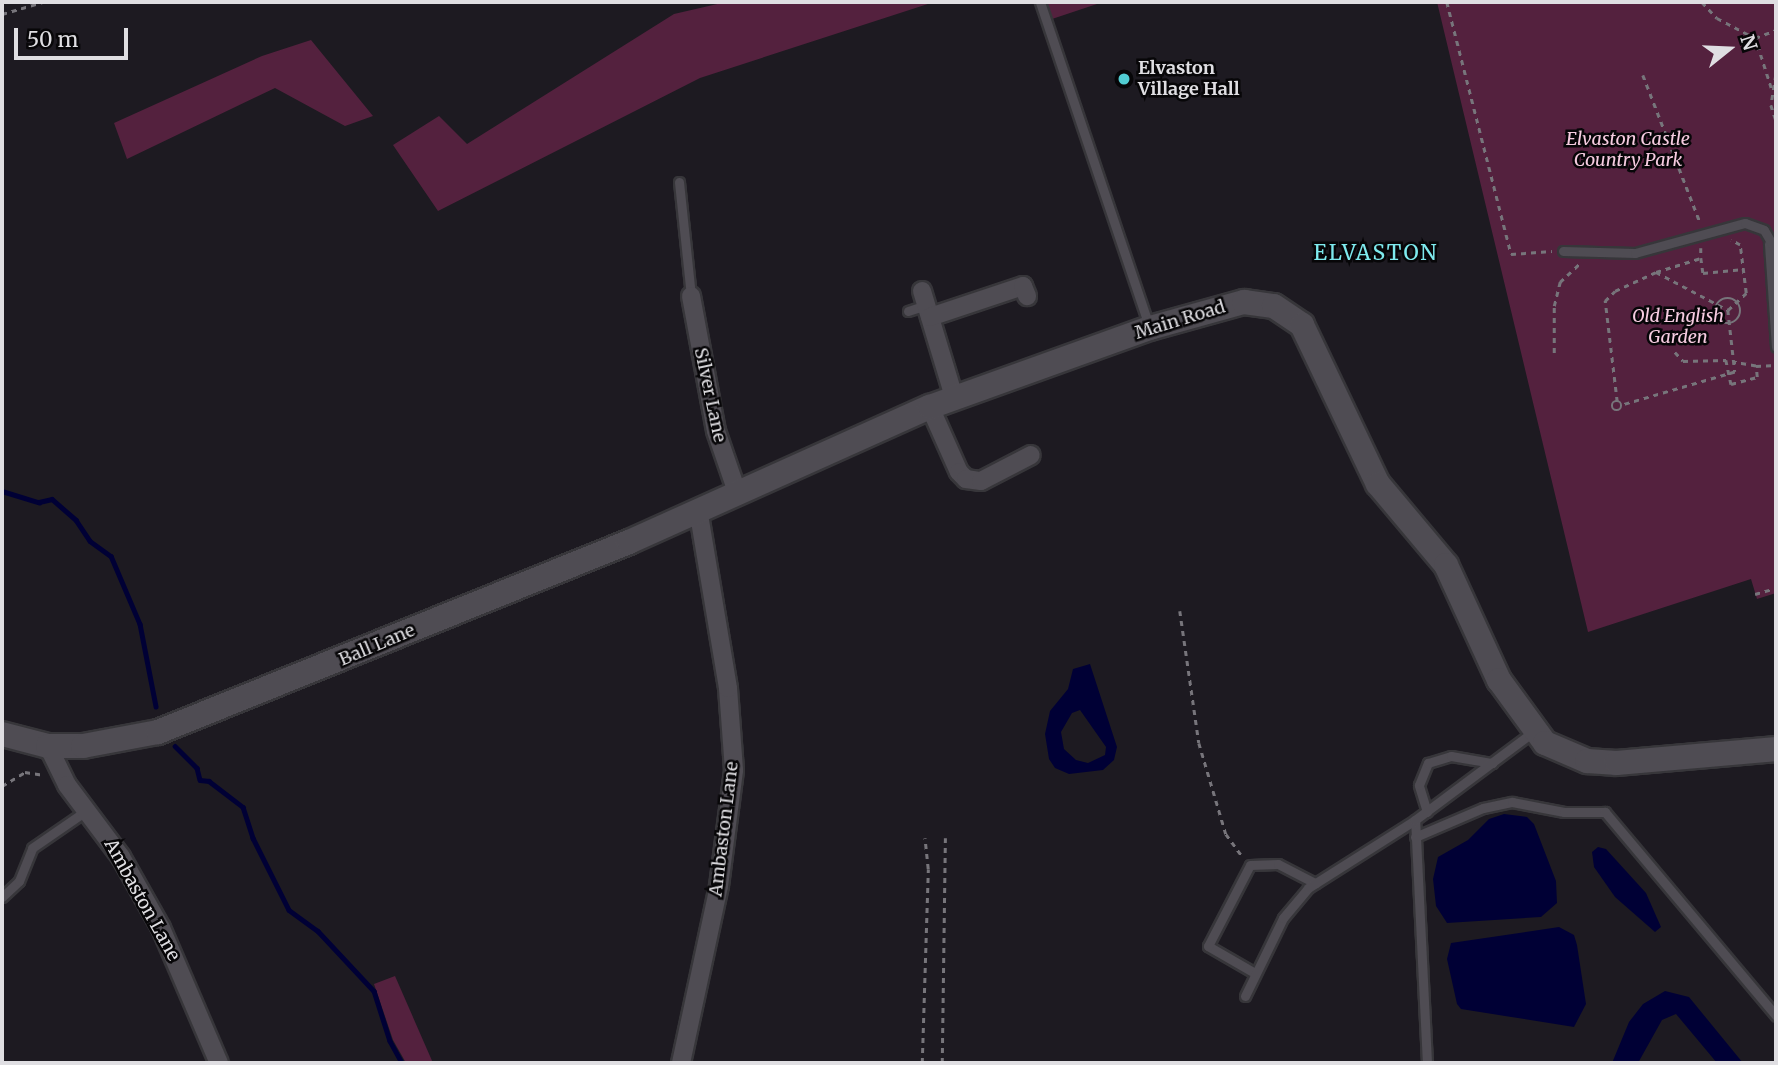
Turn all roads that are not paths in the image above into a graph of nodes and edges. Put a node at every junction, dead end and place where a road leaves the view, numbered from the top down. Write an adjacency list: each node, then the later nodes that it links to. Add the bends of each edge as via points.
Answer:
1 (1040, 2): 11 (lane)
2 (679, 182): 6 (lane)
3 (1768, 239): 4 (lane, via 1756,224 1704,232 1634,253); 5 (lane); 10 (lane)
4 (1563, 251)
5 (1776, 251)
6 (691, 296): 16 (street, Silver Lane, via 716,430)
7 (1027, 296): 8 (street, via 1024,286)
8 (926, 304): 9 (lane); 13 (street)
9 (908, 311)
10 (1775, 318): 12 (lane)
11 (1150, 328): 13 (main road, Main Road); 18 (main road, Main Road, via 1244,302 1275,306 1302,325 1378,484 1446,565 1499,680)
12 (1776, 347)
13 (954, 397): 14 (main road, Main Road)
14 (930, 407): 15 (street, via 959,472 967,479 981,481); 16 (main road, Main Road)
15 (1031, 455)
16 (737, 492): 17 (main road, Main Road)
17 (698, 509): 20 (main road, Ball Lane, via 208,714 126,740); 33 (street, Ambaston Lane, via 728,688 734,770 719,886)
18 (1533, 732): 21 (main road, via 1574,757 1616,764); 22 (lane)
19 (2, 734): 20 (main road, Ball Lane)
20 (48, 746): 23 (street, Ambaston Lane, via 67,785)
21 (1776, 748)
22 (1492, 763): 24 (lane); 24 (lane, via 1451,756 1428,763 1419,785)
23 (87, 810): 28 (lane, via 32,848 19,881); 32 (street, Ambaston Lane, via 121,857 160,928)
24 (1427, 812): 25 (lane)
25 (1415, 820): 26 (lane); 27 (lane)
26 (1415, 837): 31 (lane, via 1483,808 1512,802 1564,812 1605,812); 34 (lane)
27 (1315, 883): 29 (lane, via 1283,918); 29 (lane, via 1278,864 1250,865 1209,946)
28 (2, 897)
29 (1253, 972): 30 (lane)
30 (1245, 996)
31 (1776, 1016)
32 (219, 1063)
33 (681, 1063)
34 (1427, 1063)

